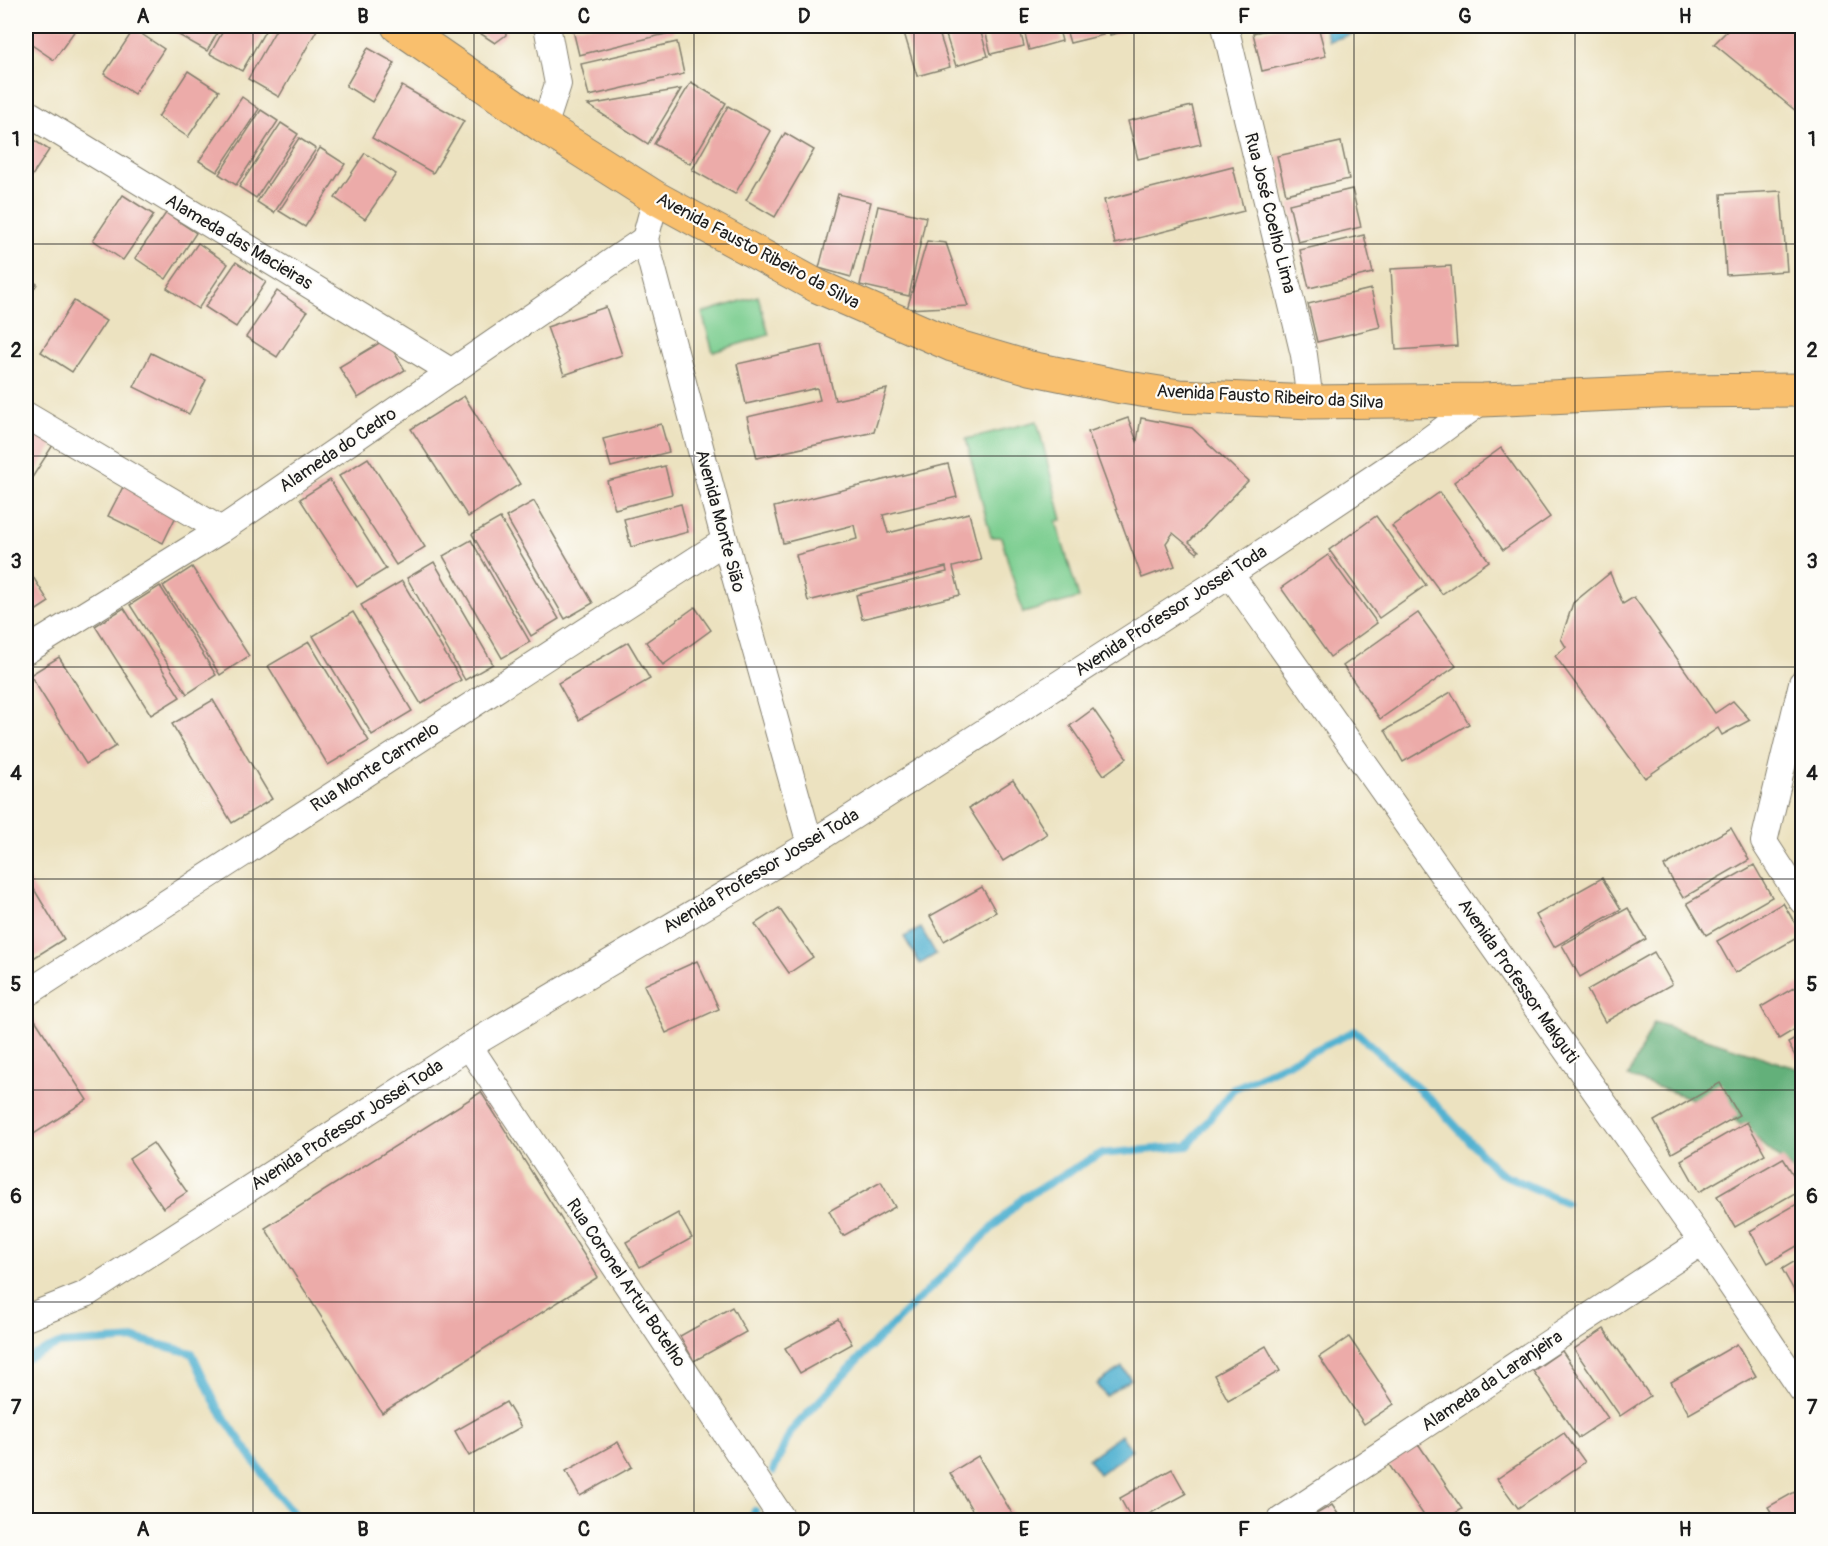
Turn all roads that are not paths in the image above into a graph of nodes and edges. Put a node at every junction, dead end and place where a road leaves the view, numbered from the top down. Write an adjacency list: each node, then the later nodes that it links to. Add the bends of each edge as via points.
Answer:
1 (547, 26): 5 (street, via 558,84)
2 (1225, 26): 11 (street, Rua José Coelho Lima, via 1304,355)
3 (407, 29): 5 (main road, Avenida Fausto Ribeiro da Silva)
4 (26, 112): 8 (street, Alameda das Macieiras)
5 (544, 127): 6 (main road, Avenida Fausto Ribeiro da Silva)
6 (656, 198): 7 (street, Avenida Monte Sião); 11 (main road, Avenida Fausto Ribeiro da Silva, via 817,286 952,345 1030,368 1122,387 1179,396)
7 (645, 239): 8 (street, Alameda do Cedro); 14 (street, Avenida Monte Sião)
8 (452, 372): 13 (street, Alameda do Cedro)
9 (1803, 390): 10 (main road, Avenida Fausto Ribeiro da Silva)
10 (1483, 400): 11 (main road, Avenida Fausto Ribeiro da Silva); 15 (street, Avenida Professor Jossei Toda)
11 (1310, 402)
12 (26, 415): 13 (street)
13 (222, 530): 16 (street, Alameda do Cedro)
14 (725, 541): 18 (street, Avenida Monte Sião); 20 (street, Rua Monte Carmelo)
15 (1230, 574): 18 (street, Avenida Professor Jossei Toda); 22 (street, Avenida Professor Makguti)
16 (26, 651)
17 (1803, 683): 19 (street, via 1764,842)
18 (810, 844): 21 (street, Avenida Professor Jossei Toda)
19 (1803, 902)
20 (26, 994)
21 (469, 1046): 23 (street, Avenida Professor Jossei Toda, via 86,1294); 25 (street, Rua Coronel Artur Botelho)
22 (1702, 1242): 24 (street, Avenida Professor Makguti); 26 (street, Alameda da Laranjeira)
23 (26, 1318)
24 (1803, 1390)
25 (783, 1521)
26 (1281, 1521)

